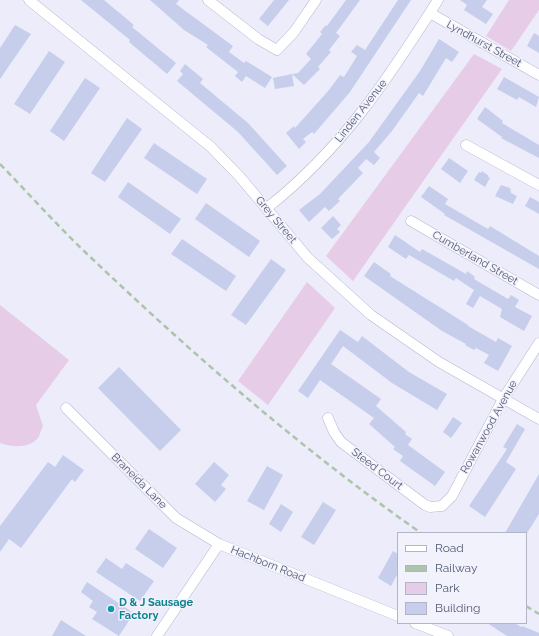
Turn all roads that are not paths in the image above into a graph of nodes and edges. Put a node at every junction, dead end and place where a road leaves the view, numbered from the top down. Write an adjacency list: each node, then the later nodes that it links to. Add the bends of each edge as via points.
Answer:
1 (29, 0): 9 (street, Grey Street, via 211,147)
2 (208, 0): 3 (street, via 258,39 277,50 294,32)
3 (316, 0)
4 (438, 0): 5 (street, Linden Avenue)
5 (430, 14): 6 (street, Lyndhurst Street); 9 (street, Linden Avenue, via 358,118 310,170)
6 (539, 75)
7 (466, 145): 8 (street)
8 (539, 185)
9 (267, 208): 13 (street, Grey Street, via 308,258 371,315 423,352)
10 (411, 221): 11 (street, Cumberland Street)
11 (539, 295)
12 (539, 343): 13 (street, Rowanwood Avenue)
13 (503, 399): 16 (street, Grey Street); 17 (street, Rowanwood Avenue, via 452,496 442,506)
14 (66, 408): 18 (street, Braneida Lane, via 176,518)
15 (328, 418): 17 (street, Steed Court, via 341,442 425,505)
16 (539, 418)
17 (437, 507)
18 (219, 544): 19 (street, Hachborn Road); 21 (street, Hachborn Road)
19 (397, 616)
20 (418, 624): 22 (street)
21 (157, 636)
22 (448, 636)

